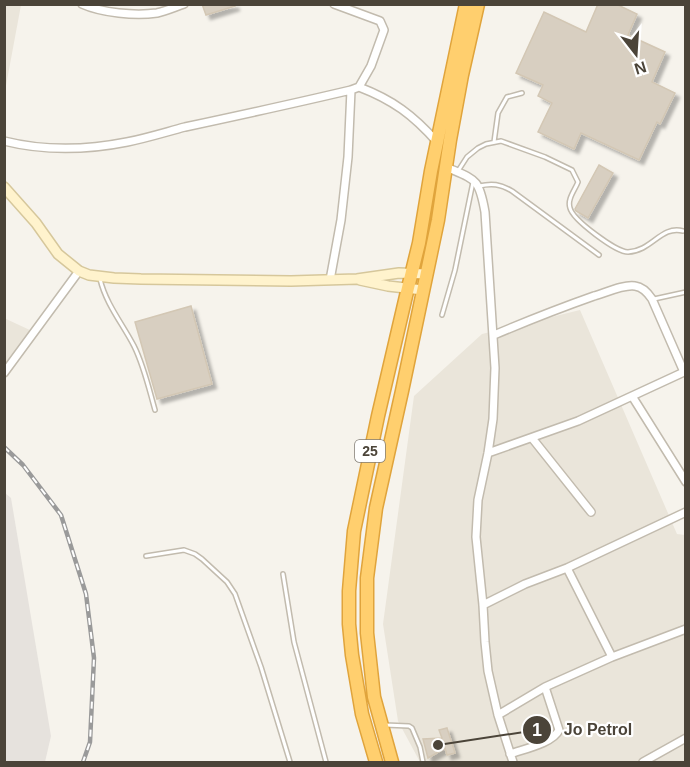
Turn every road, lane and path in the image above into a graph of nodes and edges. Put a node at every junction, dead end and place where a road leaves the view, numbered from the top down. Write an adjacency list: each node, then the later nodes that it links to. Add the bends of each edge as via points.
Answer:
1 (82, 4): 2 (street, via 122,13 157,13)
2 (184, 4)
3 (334, 4): 6 (street, via 380,21 384,30)
4 (466, 4): 10 (highway, 25)
5 (478, 4): 12 (highway, 25)
6 (359, 87): 7 (street); 10 (street, via 408,113)
7 (351, 90): 9 (street, via 99,147 40,147); 23 (street, via 348,157)
8 (522, 93): 11 (lane, via 507,97 498,113)
9 (4, 141)
10 (437, 142): 19 (highway, 25)
11 (494, 142): 13 (lane, via 467,157); 16 (lane, via 501,141 572,170 578,182 570,198 570,211 618,249 636,250 665,232)
12 (446, 167): 13 (street); 20 (highway, 25)
13 (458, 172): 14 (street)
14 (476, 183): 17 (lane, via 502,185); 28 (lane); 29 (street, via 485,212)
15 (4, 187): 18 (street, via 51,246)
16 (683, 231)
17 (599, 255)
18 (78, 272): 21 (street); 31 (street)
19 (412, 274): 20 (street); 22 (street); 24 (highway, 25)
20 (427, 274): 25 (highway, 25)
21 (100, 277): 23 (street); 33 (lane, via 109,303 140,360)
22 (357, 279): 23 (street); 24 (street)
23 (330, 280)
24 (408, 288): 25 (street); 52 (highway, 25, via 370,452 354,531 351,568 349,624 354,674)
25 (423, 290): 47 (highway, 25, via 376,508 367,578 367,633)
26 (686, 291): 27 (lane)
27 (652, 299): 29 (street, via 642,288 627,286); 30 (street)
28 (442, 315)
29 (494, 335): 35 (street, via 493,419)
30 (685, 372): 32 (street)
31 (4, 373)
32 (632, 396): 34 (street); 36 (street)
33 (155, 410)
34 (532, 438): 35 (street); 37 (street)
35 (488, 453): 42 (street, via 477,516)
36 (686, 482)
37 (591, 512)
38 (686, 512): 40 (street)
39 (146, 556): 50 (lane, via 184,550 195,554 235,594)
40 (567, 567): 42 (street); 44 (street)
41 (283, 574): 51 (lane, via 294,642)
42 (483, 606): 46 (street, via 488,671)
43 (686, 629): 44 (street)
44 (612, 657): 45 (street)
45 (545, 687): 46 (street); 49 (street, via 559,733)
46 (498, 715): 49 (street)
47 (381, 724): 53 (highway, 25); 54 (lane, via 412,728)
48 (686, 738): 56 (street)
49 (510, 754): 55 (street)
50 (290, 762)
51 (326, 762)
52 (376, 762)
53 (392, 762)
54 (423, 762)
55 (513, 762)
56 (643, 762)

